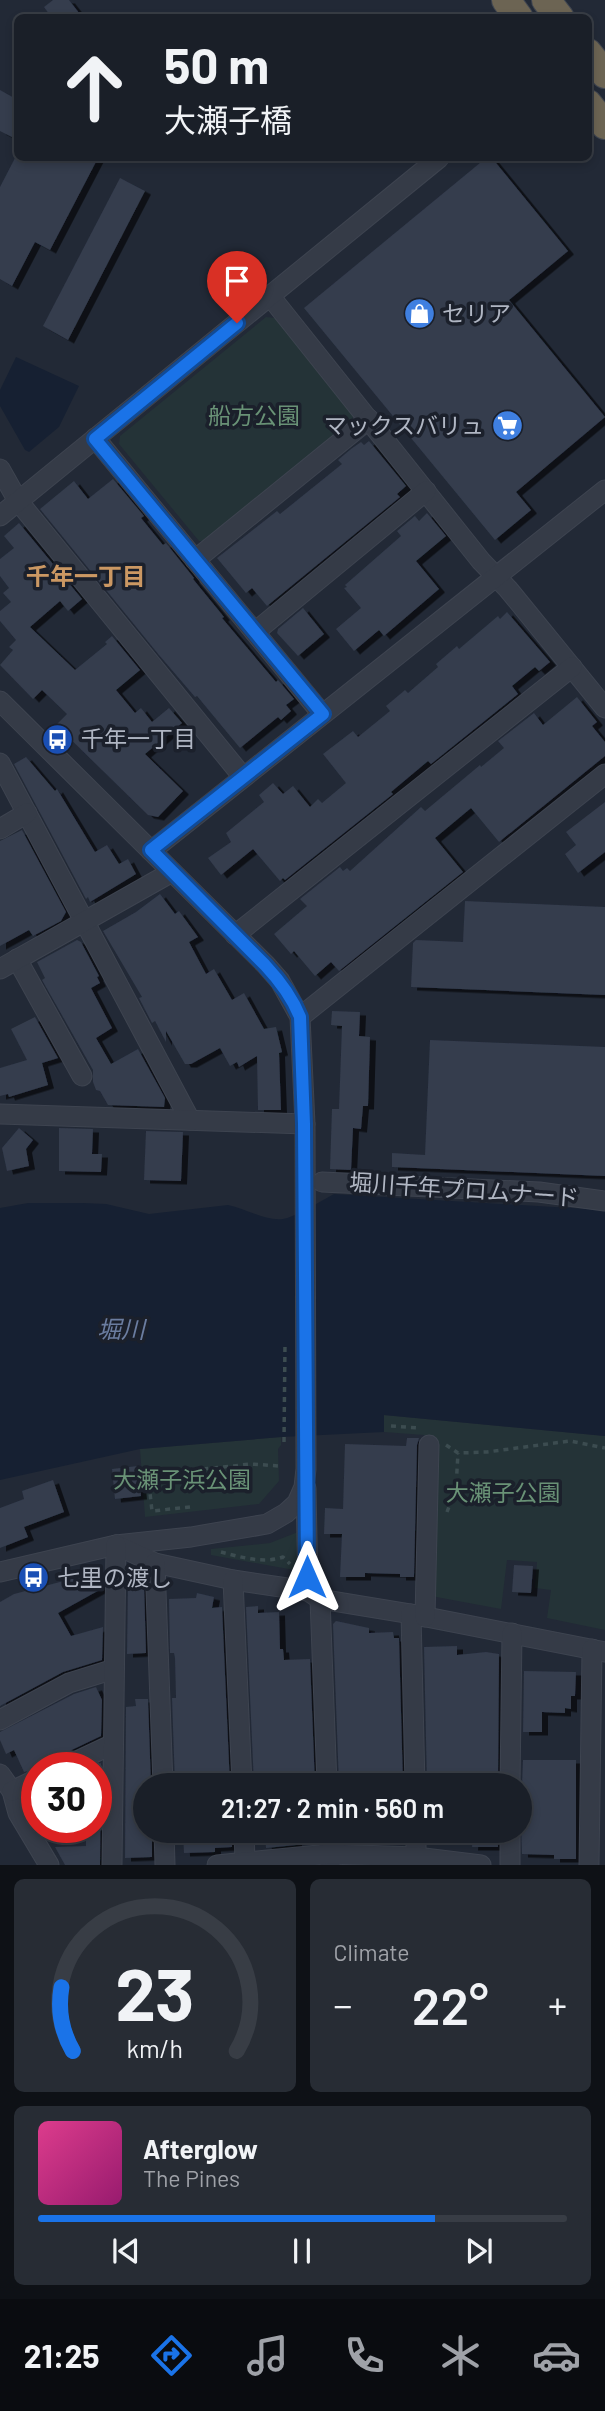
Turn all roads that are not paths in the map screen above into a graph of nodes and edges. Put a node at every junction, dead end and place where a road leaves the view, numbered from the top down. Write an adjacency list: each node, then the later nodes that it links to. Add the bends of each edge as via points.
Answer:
1 (545, 0): 2 (highway)
2 (556, 14)
3 (592, 58): 4 (highway)
4 (605, 74)
5 (592, 109): 6 (highway)
6 (605, 125)
7 (435, 161): 8 (street)
8 (270, 296): 9 (street); 10 (street)
9 (369, 419): 13 (street); 16 (street)
10 (95, 439): 14 (street); 16 (street)
11 (0, 468): 14 (street)
12 (605, 490): 17 (street)
13 (426, 491): 17 (street); 18 (street)
14 (18, 501): 15 (street); 25 (street)
15 (0, 516)
16 (195, 560): 18 (street)
17 (496, 576): 19 (street); 22 (street)
18 (255, 632): 22 (street)
19 (572, 667): 21 (street); 31 (street)
20 (0, 701): 28 (street)
21 (605, 708)
22 (323, 714): 25 (street)
23 (0, 763): 26 (street)
24 (605, 774): 33 (street)
25 (243, 777): 28 (street)
26 (27, 813): 27 (street); 30 (street)
27 (0, 830)
28 (151, 850): 29 (street)
29 (172, 872): 30 (street); 31 (street)
30 (85, 922): 32 (street); 36 (street)
31 (235, 935): 33 (street, via 280,981)
32 (9, 964): 34 (street)
33 (300, 1017): 37 (street)
34 (82, 1076)
35 (0, 1114): 36 (street)
36 (190, 1120): 37 (street)
37 (304, 1124): 38 (street)
38 (314, 1183): 39 (street, 堀川千年プロムナード, via 539,1192); 41 (street)
39 (605, 1201)
40 (430, 1438): 47 (street)
41 (306, 1469): 42 (street, via 298,1503 267,1524); 46 (street)
42 (116, 1545): 43 (street); 44 (street); 50 (street)
43 (155, 1563): 45 (street); 54 (street)
44 (0, 1572)
45 (233, 1580): 46 (street); 55 (street)
46 (314, 1595): 47 (street); 56 (street)
47 (418, 1616): 48 (street); 57 (street)
48 (512, 1633): 49 (street); 58 (street)
49 (598, 1651): 75 (street)
50 (114, 1669): 51 (street, via 69,1683); 52 (street)
51 (0, 1720)
52 (113, 1744): 53 (street); 71 (street)
53 (96, 1752)
54 (163, 1773)
55 (241, 1773)
56 (326, 1773)
57 (415, 1773)
58 (510, 1773)
59 (0, 1774): 61 (street)
60 (21, 1787): 61 (street)
61 (12, 1791): 70 (street, via 18,1812)
62 (165, 1843): 72 (street)
63 (244, 1843): 68 (street)
64 (416, 1843): 66 (street)
65 (510, 1843): 74 (street)
66 (416, 1857): 67 (street); 69 (street)
67 (330, 1859): 68 (street)
68 (245, 1861): 73 (street)
69 (471, 1864)
70 (49, 1865)
71 (112, 1865)
72 (166, 1865)
73 (217, 1865)
74 (510, 1865)
75 (589, 1865)

